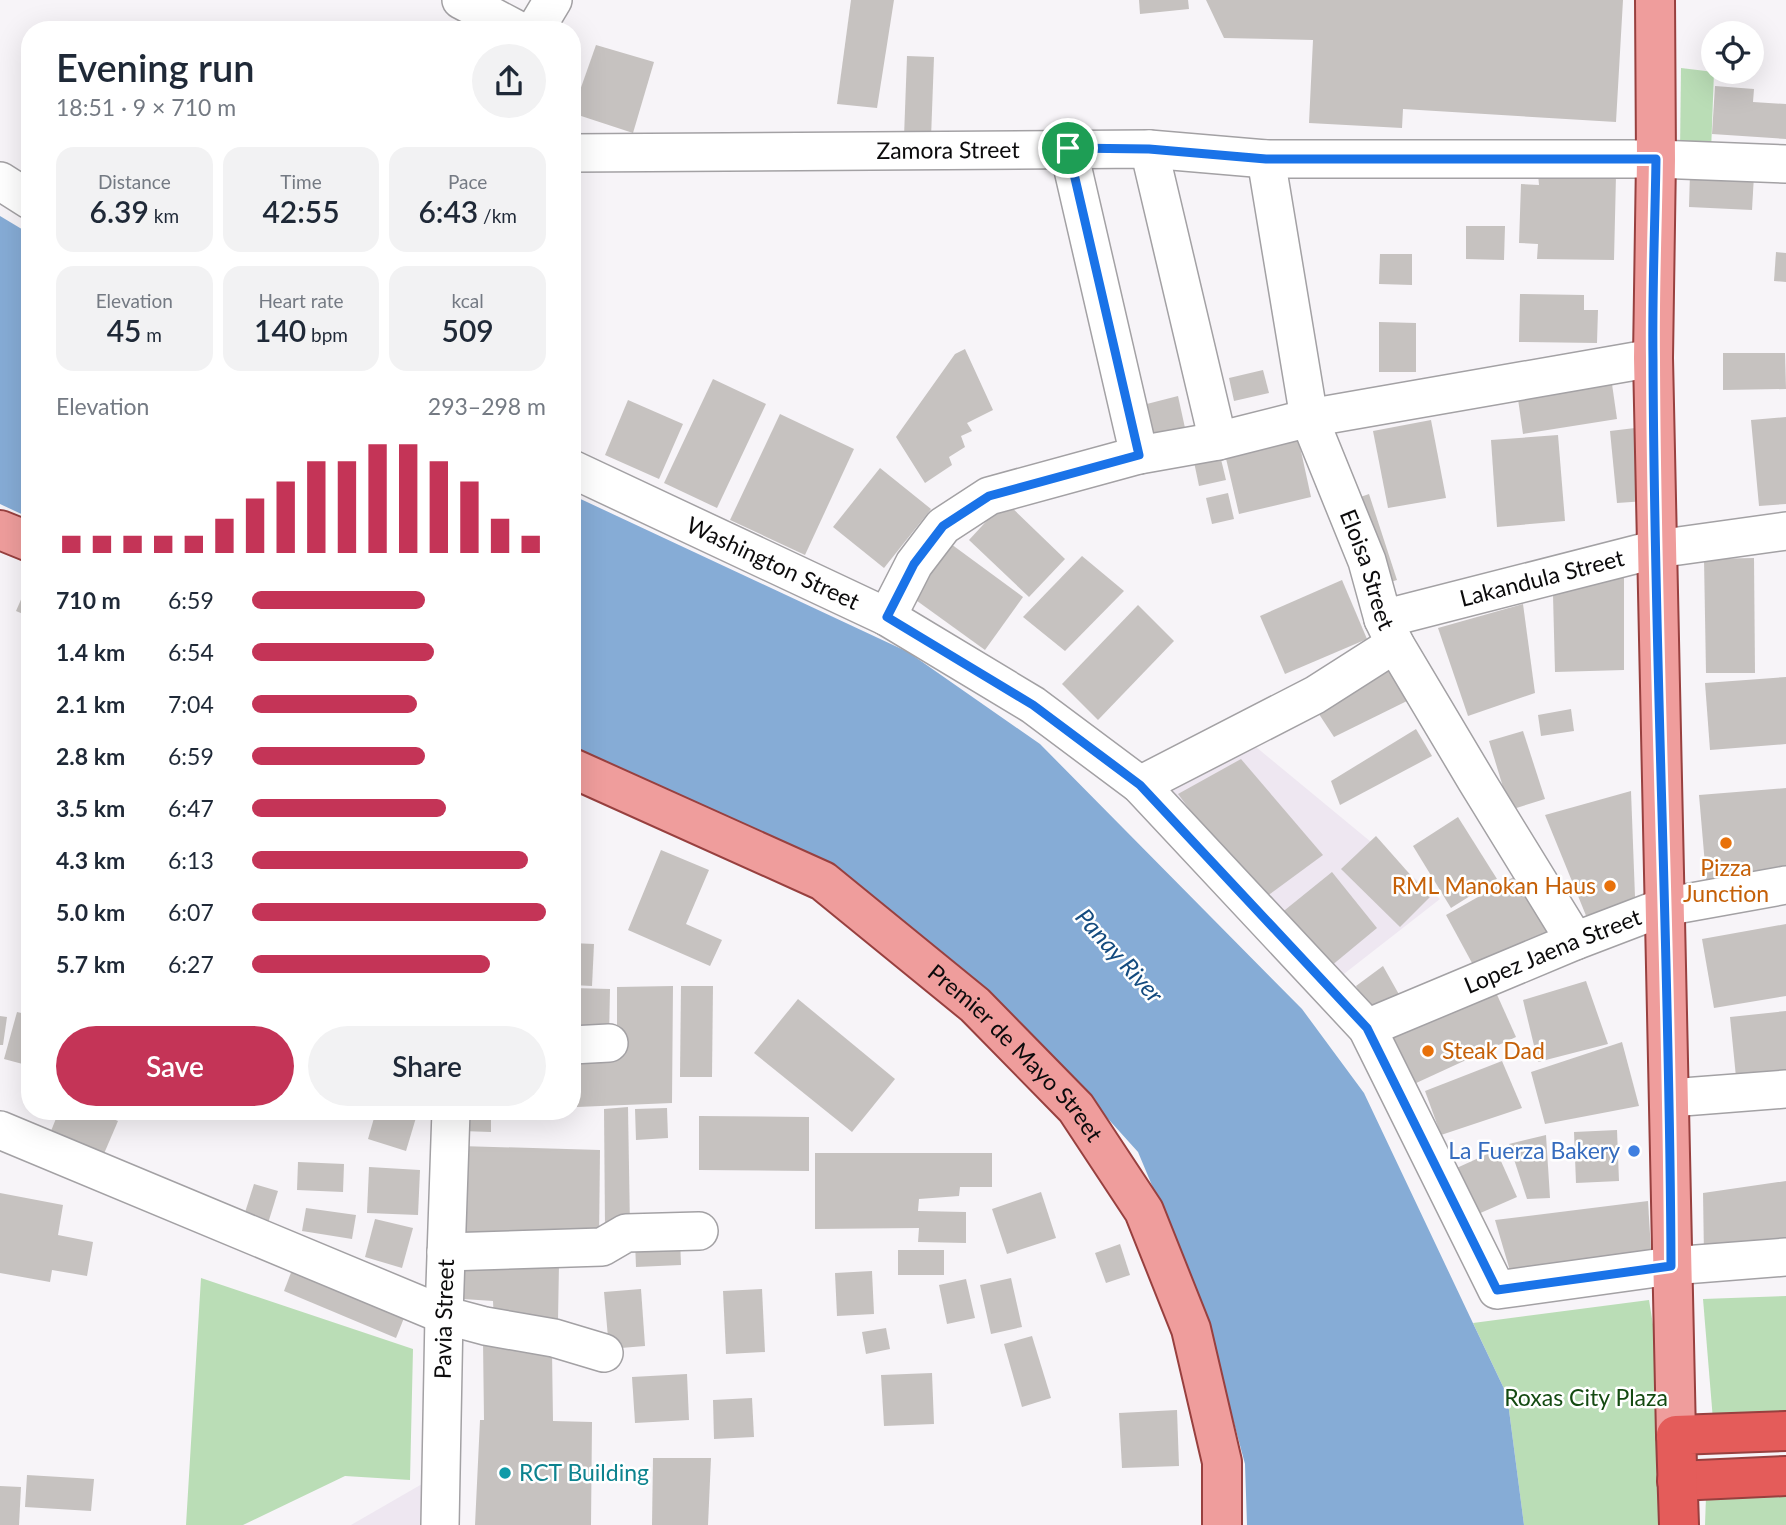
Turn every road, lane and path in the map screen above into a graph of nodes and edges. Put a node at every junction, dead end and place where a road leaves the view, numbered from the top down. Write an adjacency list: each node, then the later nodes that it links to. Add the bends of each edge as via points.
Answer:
1 (461, 0): 4 (street)
2 (553, 0): 5 (street)
3 (1655, 0): 10 (main road)
4 (502, 21)
5 (540, 21)
6 (1068, 148): 7 (street, Zamora Street); 8 (street, Zamora Street); 17 (street)
7 (1149, 149): 9 (street, Zamora Street); 16 (street)
8 (581, 153)
9 (1266, 159): 10 (street, Zamora Street); 15 (street, Eloisa Street)
10 (1656, 159): 11 (street, Zamora Street); 14 (main road)
11 (1786, 164)
12 (0, 181): 13 (street)
13 (21, 194)
14 (1653, 358): 15 (street); 22 (main road)
15 (1309, 418): 16 (street); 24 (street, Eloisa Street, via 1367,561)
16 (1217, 441): 17 (street)
17 (1139, 455): 23 (street, via 989,496 943,526 914,564)
18 (581, 473): 23 (street, Washington Street)
19 (0, 530): 21 (main road)
20 (1786, 531): 22 (street, Lakandula Street)
21 (21, 538)
22 (1657, 549): 24 (street, Lakandula Street); 28 (main road)
23 (887, 617): 26 (street, Washington Street, via 1033,705)
24 (1389, 631): 26 (street, Lakandula Street, via 1315,695); 29 (street, Eloisa Street)
25 (581, 772): 48 (main road, Premier de Mayo Street, via 823,881 975,1005 1076,1108 1144,1211 1191,1329 1222,1462)
26 (1140, 785): 30 (street, Washington Street)
27 (1786, 885): 28 (street, Lopez Jaena Street)
28 (1664, 907): 29 (street, Lopez Jaena Street); 34 (main road)
29 (1576, 941): 30 (street, Lopez Jaena Street)
30 (1367, 1028): 40 (street, Washington Street, via 1497,1290)
31 (609, 1043): 32 (street)
32 (581, 1045)
33 (1786, 1089): 34 (street)
34 (1670, 1098): 40 (main road)
35 (451, 1120): 38 (street, Pavia Street)
36 (0, 1130): 41 (street)
37 (699, 1231): 38 (street, via 626,1233 602,1247)
38 (446, 1252): 41 (street, Pavia Street)
39 (1786, 1257): 40 (street)
40 (1671, 1266): 44 (main road)
41 (444, 1315): 42 (street); 47 (street, Pavia Street)
42 (604, 1353)
43 (1786, 1431): 44 (highway)
44 (1676, 1435): 46 (highway)
45 (1786, 1475): 46 (highway)
46 (1677, 1481): 49 (highway)
47 (440, 1525)
48 (1222, 1525)
49 (1679, 1525)

